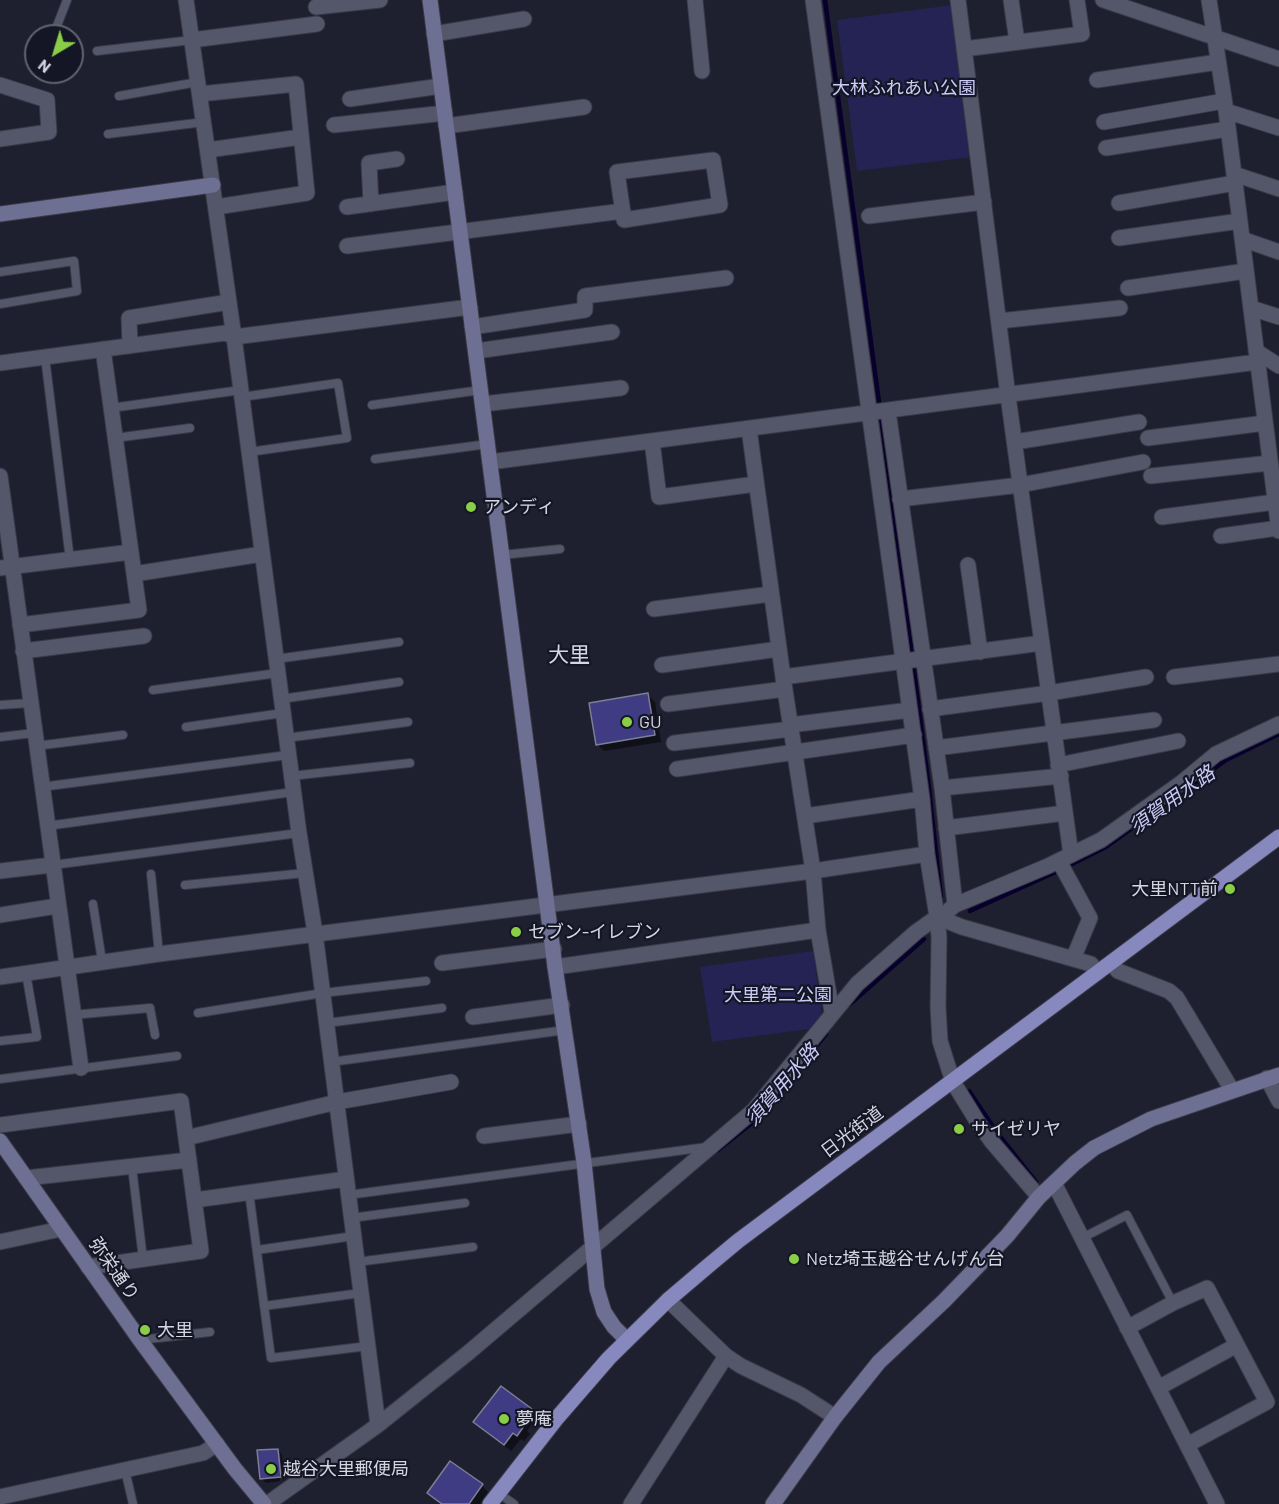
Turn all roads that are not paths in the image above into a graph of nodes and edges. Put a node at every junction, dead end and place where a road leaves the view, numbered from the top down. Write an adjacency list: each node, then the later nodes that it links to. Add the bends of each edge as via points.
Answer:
1 (68, 0): 14 (lane)
2 (186, 0): 18 (street)
3 (380, 0): 12 (street)
4 (430, 0): 16 (street)
5 (695, 0): 24 (street)
6 (813, 0): 91 (street)
7 (958, 0): 20 (street)
8 (1011, 0): 19 (street)
9 (1077, 0): 19 (street, via 1082,34)
10 (1103, 0): 17 (street)
11 (1209, 0): 17 (street)
12 (316, 7)
13 (524, 19): 16 (street)
14 (58, 24)
15 (317, 24): 18 (street)
16 (434, 34): 27 (street)
17 (1214, 37): 22 (street); 23 (street)
18 (192, 40): 21 (lane); 28 (street)
19 (1017, 42): 20 (street)
20 (964, 49): 49 (street)
21 (97, 51)
22 (1279, 59)
23 (1218, 62): 25 (street); 31 (street)
24 (702, 71)
25 (1097, 80)
26 (0, 85): 41 (street, via 47,100 50,132)
27 (441, 86): 30 (street); 33 (street)
28 (199, 88): 29 (lane); 34 (street); 40 (street, via 296,84)
29 (119, 96)
30 (350, 99)
31 (1225, 106): 35 (street); 37 (street); 38 (street)
32 (584, 107): 33 (street)
33 (446, 120): 36 (street); 48 (street)
34 (204, 122): 39 (lane); 43 (street)
35 (1104, 122)
36 (334, 125)
37 (1279, 128)
38 (1228, 129): 42 (street); 45 (street)
39 (108, 134)
40 (302, 137): 43 (street); 52 (street, via 307,194)
41 (0, 140)
42 (1106, 148)
43 (208, 150): 46 (street)
44 (397, 159): 51 (street, via 369,163)
45 (1234, 178): 47 (street); 50 (street); 57 (street)
46 (213, 184): 52 (street); 55 (street)
47 (1279, 189)
48 (455, 192): 51 (street); 58 (street)
49 (984, 202): 56 (street); 73 (street)
50 (1119, 203)
51 (371, 204): 53 (street)
52 (216, 207): 67 (street)
53 (347, 207)
54 (623, 212): 54 (street, via 617,172 713,160 720,205 624,220); 58 (street)
55 (0, 214)
56 (869, 216)
57 (1240, 221): 59 (street); 60 (street)
58 (460, 231): 61 (street); 69 (street)
59 (1119, 238)
60 (1242, 239): 62 (street); 63 (street)
61 (348, 246)
62 (1279, 252)
63 (1246, 271): 66 (street); 71 (street)
64 (0, 272): 68 (lane, via 74,261 77,291)
65 (726, 278): 74 (street, via 585,296 585,310)
66 (1128, 288)
67 (229, 302): 76 (street); 77 (street, via 129,318)
68 (0, 304)
69 (470, 307): 74 (street); 76 (street)
70 (1120, 308): 73 (street)
71 (1251, 308): 72 (street); 81 (street)
72 (1279, 317)
73 (999, 321): 86 (street)
74 (472, 327): 79 (street)
75 (612, 332): 79 (street)
76 (234, 337): 77 (street, via 225,333); 85 (street)
77 (130, 346): 78 (street)
78 (103, 349): 80 (street); 89 (street)
79 (476, 351): 87 (street)
80 (45, 357): 82 (street); 117 (lane)
81 (1257, 357): 83 (street); 86 (street); 93 (street)
82 (0, 363)
83 (1279, 366)
84 (621, 388): 87 (street)
85 (242, 393): 89 (lane); 101 (street); 101 (lane, via 338,383 347,438)
86 (1008, 396): 90 (street); 99 (street)
87 (482, 397): 88 (lane); 100 (street)
88 (372, 405)
89 (111, 408): 96 (street)
90 (888, 411): 91 (street); 109 (street)
91 (870, 413): 95 (street); 131 (street)
92 (1139, 422): 99 (street)
93 (1265, 423): 97 (street); 104 (street)
94 (190, 428): 96 (lane)
95 (748, 429): 98 (street); 106 (street)
96 (115, 438): 114 (street)
97 (1148, 438)
98 (652, 441): 103 (street); 106 (street, via 659,497)
99 (1015, 442): 107 (street)
100 (488, 444): 102 (lane); 103 (street)
101 (249, 452): 115 (street)
102 (375, 459)
103 (490, 462): 116 (street)
104 (1270, 463): 107 (street, via 1147,469); 108 (street)
105 (0, 476): 119 (street)
106 (756, 484): 121 (street)
107 (1020, 484): 109 (street); 126 (street)
108 (1276, 492): 110 (street); 111 (street)
109 (900, 499): 130 (street)
110 (1162, 518)
111 (1279, 529): 112 (street)
112 (1221, 536)
113 (560, 549): 116 (lane)
114 (131, 552): 117 (street); 120 (street)
115 (262, 554): 120 (street); 134 (street)
116 (502, 555): 186 (street)
117 (70, 560): 119 (street)
118 (968, 565): 129 (street)
119 (6, 568): 123 (street)
120 (134, 574): 123 (street, via 139,610)
121 (771, 594): 122 (street); 127 (street)
122 (654, 609)
123 (20, 625): 128 (street)
124 (144, 636): 128 (street)
125 (399, 642): 134 (lane)
126 (1042, 644): 129 (street); 140 (street)
127 (779, 650): 133 (street); 138 (street)
128 (23, 651): 141 (street)
129 (980, 652): 130 (street)
130 (923, 660): 131 (street); 145 (street)
131 (904, 662): 138 (street); 146 (street)
132 (1279, 664): 136 (street)
133 (662, 665)
134 (277, 666): 139 (lane); 144 (street)
135 (1146, 677): 140 (street)
136 (1174, 677)
137 (399, 682): 144 (lane)
138 (784, 683): 142 (street); 150 (street)
139 (153, 690)
140 (1049, 693): 145 (street); 152 (street)
141 (30, 703): 143 (lane); 157 (street)
142 (668, 704)
143 (0, 705)
144 (282, 706): 151 (lane); 156 (street)
145 (930, 709): 160 (street)
146 (910, 710): 150 (street); 154 (street)
147 (1154, 720): 152 (street)
148 (408, 722): 156 (lane)
149 (1279, 724): 178 (street, via 1216,754 1101,840)
150 (791, 727): 159 (street); 161 (street)
151 (186, 728)
152 (1055, 734): 160 (street); 165 (street)
153 (123, 735): 157 (lane)
154 (914, 735): 161 (street); 170 (street)
155 (0, 737): 157 (lane)
156 (286, 738): 162 (street)
157 (35, 739): 167 (street)
158 (1178, 741): 165 (street)
159 (674, 743)
160 (936, 748): 168 (street)
161 (795, 752): 164 (street); 172 (street)
162 (288, 755): 166 (street); 167 (lane)
163 (410, 763): 166 (lane)
164 (677, 769)
165 (1059, 770): 168 (street); 171 (street)
166 (291, 776): 169 (street)
167 (41, 787): 173 (street)
168 (942, 788): 174 (street)
169 (293, 792): 173 (lane); 175 (street)
170 (922, 799): 172 (street); 177 (street)
171 (1065, 813): 174 (street); 178 (street)
172 (805, 816): 181 (street)
173 (46, 826): 179 (street)
174 (946, 828): 187 (street)
175 (299, 833): 179 (lane); 182 (street)
176 (1279, 837): 198 (main road, 日光街道)
177 (927, 854): 181 (street); 190 (street)
178 (1065, 858): 187 (street); 195 (street, via 1090,918)
179 (52, 865): 180 (street); 188 (street)
180 (0, 871)
181 (813, 871): 186 (street); 191 (street)
182 (305, 873): 184 (lane); 192 (street)
183 (151, 874): 194 (lane)
184 (185, 885)
185 (93, 904): 196 (lane)
186 (548, 904): 192 (street); 193 (street)
187 (955, 905): 190 (street)
188 (57, 906): 189 (street); 199 (street)
189 (0, 915)
190 (937, 917): 195 (street); 209 (street, via 857,984); 222 (street, via 940,1041)
191 (818, 930): 200 (street); 209 (street)
192 (315, 933): 194 (street); 205 (street)
193 (554, 949): 197 (street); 200 (street)
194 (159, 954): 196 (street)
195 (1073, 959): 202 (street, via 1091,964)
196 (102, 961): 199 (street)
197 (442, 963)
198 (1111, 963): 202 (main road, 日光街道); 223 (street, via 1118,971 1178,998)
199 (65, 966): 201 (street); 210 (street)
200 (555, 967): 206 (street)
201 (26, 973): 203 (street); 215 (lane, via 37,1037)
202 (1097, 973): 222 (main road, 日光街道)
203 (0, 977)
204 (426, 981): 205 (lane)
205 (322, 993): 208 (lane); 212 (street)
206 (562, 1005): 211 (street); 213 (street)
207 (442, 1008): 212 (lane)
208 (198, 1012)
209 (832, 1012): 230 (street, via 754,1110)
210 (72, 1015): 214 (lane, via 150,1008); 218 (street)
211 (473, 1017)
212 (327, 1023): 217 (street)
213 (565, 1030): 217 (lane); 226 (street)
214 (155, 1035)
215 (0, 1041)
216 (177, 1056): 218 (lane)
217 (331, 1062): 225 (street)
218 (81, 1068): 220 (lane)
219 (1273, 1077): 223 (street); 224 (street)
220 (0, 1078)
221 (451, 1082): 225 (street)
222 (952, 1082): 240 (street, via 992,1142); 255 (main road, 日光街道, via 738,1241)
223 (1232, 1090): 237 (street, via 1122,1133 1094,1148)
224 (1279, 1101)
225 (336, 1102): 229 (street); 236 (street)
226 (579, 1124): 228 (street); 233 (street)
227 (0, 1125): 229 (street, via 181,1101)
228 (484, 1136)
229 (186, 1138): 232 (street)
230 (712, 1147): 233 (lane); 248 (street)
231 (2, 1149): 235 (street, 弥栄通り)
232 (189, 1160): 234 (street); 241 (street)
233 (584, 1162): 239 (lane); 248 (street)
234 (132, 1167): 235 (street); 251 (lane)
235 (26, 1179): 244 (street, 弥栄通り)
236 (346, 1179): 238 (street); 239 (street)
237 (1054, 1183): 240 (street); 246 (street)
238 (249, 1192): 241 (street); 250 (lane)
239 (348, 1195): 243 (street)
240 (1040, 1197): 266 (street, via 944,1301 879,1362)
241 (195, 1200): 251 (street, via 201,1251)
242 (465, 1203): 243 (lane)
243 (351, 1218): 245 (street)
244 (61, 1229): 247 (street); 253 (street, 弥栄通り)
245 (354, 1236): 250 (lane); 252 (street)
246 (1082, 1238): 256 (lane, via 1128,1215); 258 (street)
247 (0, 1242)
248 (593, 1246): 260 (street, via 597,1289 604,1312); 267 (street)
249 (473, 1247): 252 (lane)
250 (257, 1250): 257 (lane)
251 (143, 1259): 253 (street)
252 (357, 1262): 254 (street)
253 (88, 1267): 261 (street, 弥栄通り)
254 (361, 1293): 257 (lane); 263 (street)
255 (668, 1300): 260 (main road, 日光街道); 264 (street)
256 (1173, 1303): 258 (street); 262 (street, via 1207,1288)
257 (264, 1306): 263 (lane, via 271,1358)
258 (1127, 1328): 265 (street)
259 (210, 1332): 261 (lane)
260 (626, 1339): 272 (main road, 日光街道)
261 (140, 1340): 268 (street, 弥栄通り)
262 (1237, 1345): 265 (street); 269 (street, via 1267,1402)
263 (368, 1346): 267 (street)
264 (726, 1356): 266 (street); 276 (street)
265 (1158, 1388): 269 (street)
266 (835, 1417): 277 (street)
267 (378, 1425): 274 (street)
268 (217, 1444): 270 (street, via 203,1453); 274 (street, 弥栄通り)
269 (1187, 1445): 278 (street)
270 (125, 1470): 271 (street); 273 (lane)
271 (0, 1497)
272 (494, 1499): 275 (lane)
273 (133, 1504)
274 (265, 1504)
275 (514, 1504)
276 (631, 1504)
277 (773, 1504)
278 (1217, 1504)

